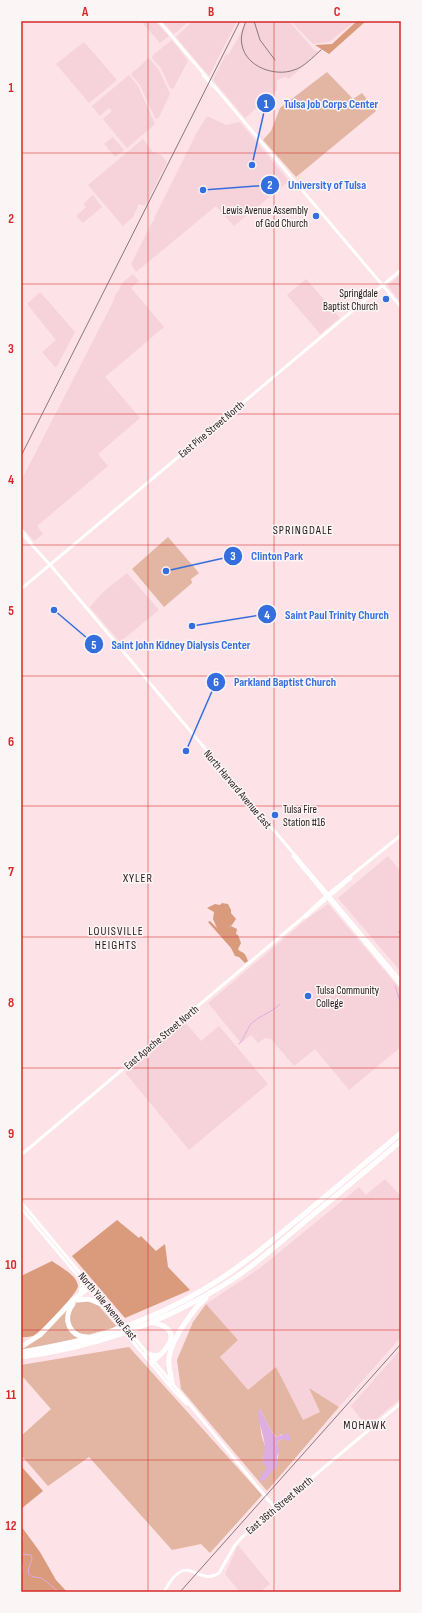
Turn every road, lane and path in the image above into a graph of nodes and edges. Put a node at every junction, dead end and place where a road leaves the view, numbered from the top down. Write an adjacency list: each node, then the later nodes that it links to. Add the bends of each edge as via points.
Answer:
1 (159, 21): 3 (main road)
2 (401, 270): 3 (main road, East Pine Street North)
3 (383, 285): 4 (main road); 8 (main road, East Pine Street North)
4 (401, 307)
5 (21, 529): 7 (main road, North Harvard Avenue East)
6 (21, 533): 7 (main road, North Harvard Avenue East)
7 (31, 543): 8 (main road, North Harvard Avenue East)
8 (50, 565): 9 (main road, East Pine Street North); 11 (main road, North Harvard Avenue East)
9 (21, 589)
10 (401, 835): 11 (main road, East Apache Street North)
11 (328, 896): 12 (main road, North Harvard Avenue East); 16 (main road, East Apache Street North)
12 (399, 980): 13 (main road, North Harvard Avenue East)
13 (401, 986)
14 (401, 1131): 26 (highway, via 269,1244 233,1271 194,1295 134,1323)
15 (401, 1142): 21 (highway, via 262,1258)
16 (21, 1155)
17 (21, 1202): 20 (main road, North Yale Avenue East)
18 (21, 1208): 19 (main road, North Yale Avenue East)
19 (83, 1281): 20 (main road, North Yale Avenue East); 22 (highway)
20 (90, 1288): 22 (highway); 23 (highway); 24 (main road, North Yale Avenue East); 30 (main road, North Yale Avenue East)
21 (216, 1290): 25 (highway); 28 (highway, via 193,1311)
22 (80, 1294): 27 (highway, via 40,1335)
23 (78, 1300): 24 (highway, via 89,1299); 26 (highway, via 68,1311 68,1325 77,1335)
24 (101, 1304): 33 (main road, North Yale Avenue East)
25 (152, 1322): 31 (highway, via 163,1325 171,1334 170,1346); 32 (highway, via 77,1347)
26 (90, 1337): 29 (highway)
27 (21, 1347)
28 (171, 1350): 33 (highway); 34 (highway, via 169,1366)
29 (21, 1352)
30 (147, 1353): 31 (highway, via 153,1356); 33 (main road, North Yale Avenue East)
31 (160, 1355): 33 (highway)
32 (21, 1357)
33 (153, 1363): 34 (main road, North Yale Avenue East); 36 (main road, North Yale Avenue East, via 174,1391)
34 (172, 1382): 36 (main road, North Yale Avenue East)
35 (401, 1403): 38 (main road, East 36th Street North)
36 (194, 1411): 37 (main road, North Yale Avenue East)
37 (271, 1502): 38 (main road, North Yale Avenue East); 39 (main road)
38 (275, 1508): 39 (main road, East 36th Street North)
39 (271, 1511): 40 (main road, East 36th Street North, via 240,1538 219,1573 209,1576 188,1570 179,1571)
40 (164, 1592)

